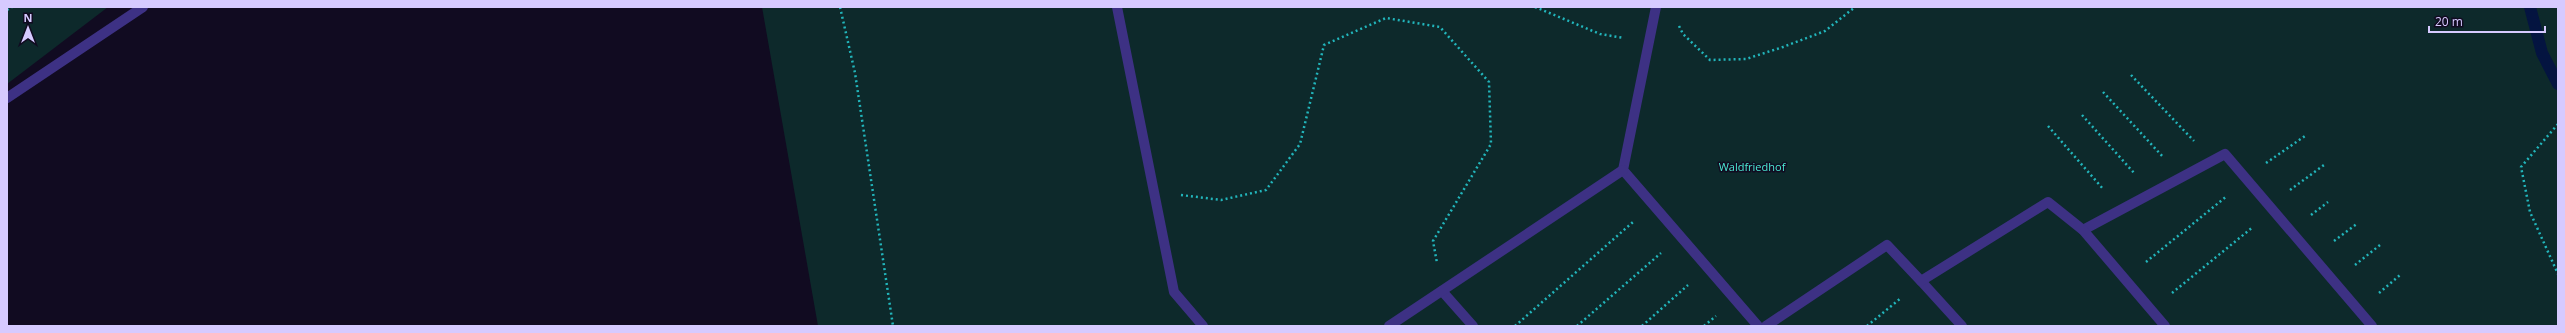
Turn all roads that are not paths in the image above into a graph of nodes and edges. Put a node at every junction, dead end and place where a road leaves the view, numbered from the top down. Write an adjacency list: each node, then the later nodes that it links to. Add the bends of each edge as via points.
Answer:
1 (143, 7): 4 (street)
2 (1116, 7): 9 (street, via 1174,292)
3 (1656, 7): 5 (street)
4 (7, 98)
5 (1623, 170): 8 (street); 12 (street)
6 (2083, 230): 7 (street, via 2048,202); 15 (street); 16 (street, via 2225,154)
7 (1921, 281): 13 (street, via 1887,245); 14 (street)
8 (1442, 291): 10 (street); 11 (street)
9 (1203, 326)
10 (1389, 326)
11 (1473, 326)
12 (1758, 326)
13 (1766, 326)
14 (1962, 326)
15 (2165, 326)
16 (2372, 326)

